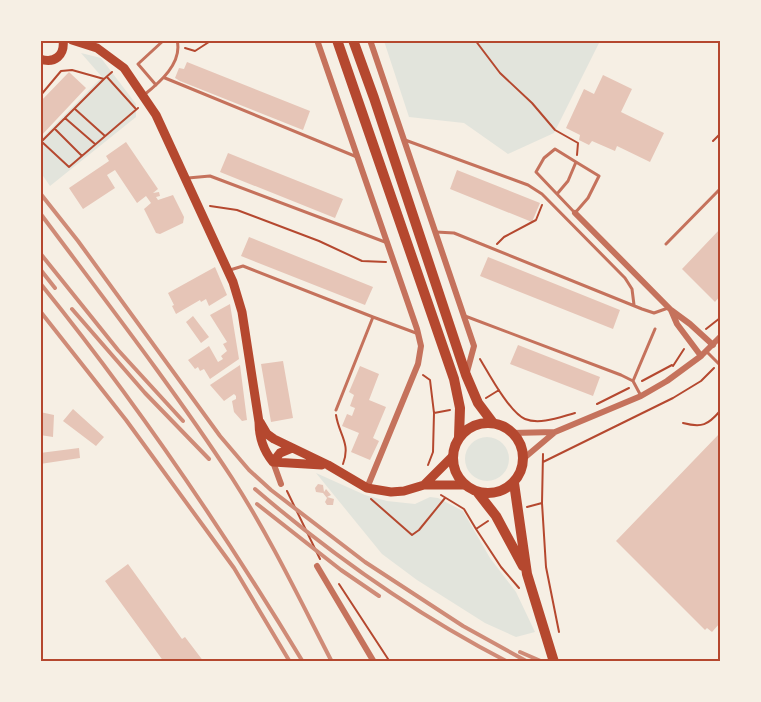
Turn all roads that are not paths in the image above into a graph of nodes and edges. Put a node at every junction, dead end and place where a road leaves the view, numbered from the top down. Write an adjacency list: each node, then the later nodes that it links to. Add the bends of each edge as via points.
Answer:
1 (63, 40): 9 (main road)
2 (164, 40): 12 (lane, via 138,64)
3 (177, 40): 11 (lane, via 177,54)
4 (317, 40): 15 (street)
5 (336, 40): 43 (main road, via 454,379 460,408)
6 (353, 40): 35 (main road)
7 (370, 40): 14 (street)
8 (75, 42): 9 (main road); 13 (main road, via 97,48 120,65)
9 (62, 52): 10 (main road, via 52,61)
10 (40, 60)
11 (165, 78): 12 (lane); 15 (lane)
12 (156, 85): 13 (lane)
13 (144, 96): 17 (main road)
14 (403, 139): 21 (street); 25 (lane, via 528,185 545,197 625,278 632,289)
15 (357, 158): 22 (street)
16 (576, 162): 19 (lane); 19 (lane, via 555,150 544,158 536,172); 20 (lane, via 599,177)
17 (186, 179): 22 (lane, via 210,176); 24 (main road)
18 (720, 189): 23 (lane)
19 (557, 194): 20 (lane)
20 (575, 213): 26 (street)
21 (434, 232): 25 (lane, via 454,233); 27 (street)
22 (386, 242): 30 (street)
23 (666, 244)
24 (228, 271): 28 (lane, via 243,266); 39 (main road, via 242,312)
25 (634, 306): 26 (lane, via 654,313)
26 (670, 309): 32 (street); 33 (street, via 677,324)
27 (465, 316): 35 (street, via 474,349); 36 (lane)
28 (373, 317): 30 (lane); 38 (lane)
29 (655, 329): 36 (lane)
30 (417, 333): 53 (street, via 421,346 415,371)
31 (720, 337): 32 (street)
32 (713, 345): 33 (street)
33 (704, 354): 34 (lane); 37 (street)
34 (719, 365)
35 (465, 375): 40 (main road, via 478,404)
36 (634, 383): 37 (lane)
37 (641, 396): 42 (street)
38 (336, 410)
39 (259, 422): 44 (main road, via 267,434); 47 (main road, via 265,453)
40 (493, 423): 41 (main road); 43 (main road, via 474,426)
41 (512, 432): 42 (street); 46 (main road)
42 (555, 432): 46 (street)
43 (459, 437): 45 (main road)
44 (292, 448): 47 (main road, via 280,453); 48 (main road)
45 (452, 457): 51 (main road); 52 (main road, via 457,477)
46 (523, 459): 49 (main road)
47 (273, 462): 48 (main road); 50 (street)
48 (328, 465): 53 (main road)
49 (513, 483): 54 (main road, via 497,493); 56 (main road)
50 (281, 484)
51 (424, 485): 52 (main road); 53 (main road, via 391,492)
52 (464, 485): 54 (main road)
53 (367, 488)
54 (478, 493): 56 (main road, via 496,516)
55 (320, 566): 57 (street)
56 (527, 574): 58 (main road)
57 (374, 662)
58 (554, 662)

